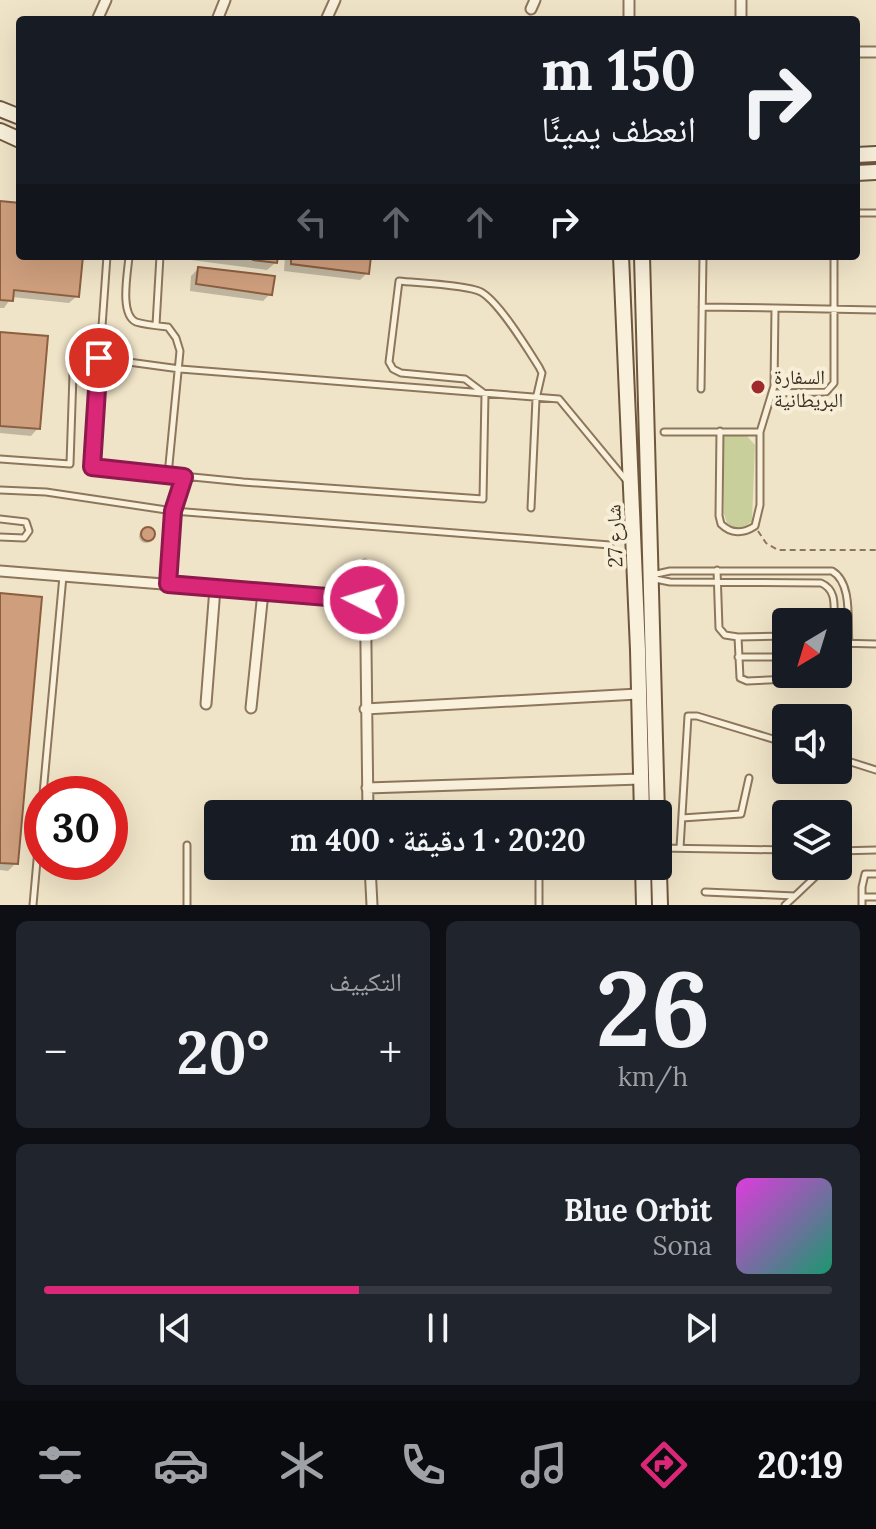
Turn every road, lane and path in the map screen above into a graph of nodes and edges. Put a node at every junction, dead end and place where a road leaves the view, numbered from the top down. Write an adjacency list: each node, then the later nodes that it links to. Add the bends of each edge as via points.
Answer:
1 (107, 260): 14 (lane)
2 (129, 260): 12 (lane, via 125,307 135,321)
3 (160, 260): 12 (lane)
4 (621, 260): 26 (main road, شارع 27)
5 (643, 260): 39 (main road, شارع 27)
6 (703, 260): 8 (lane)
7 (834, 260): 11 (lane)
8 (702, 307): 9 (lane); 16 (lane)
9 (775, 308): 11 (lane); 17 (lane)
10 (876, 310): 11 (lane)
11 (835, 311): 17 (lane, via 835,378 830,389)
12 (156, 325): 15 (lane, via 168,327 176,338)
13 (74, 344): 23 (lane, via 70,464)
14 (99, 358): 15 (lane); 24 (lane, via 92,467)
15 (180, 369): 18 (lane); 24 (lane)
16 (701, 389)
17 (773, 393): 22 (lane)
18 (485, 394): 19 (lane); 19 (lane, via 465,379 393,369 389,362 399,281 479,290 491,300 542,373); 25 (lane, via 483,499)
19 (536, 399): 26 (lane, via 559,399); 28 (lane)
20 (720, 431): 21 (lane); 22 (lane); 31 (lane, via 721,524 741,532)
21 (664, 432)
22 (760, 432): 31 (lane)
23 (0, 459)
24 (168, 475): 25 (lane)
25 (184, 477): 29 (lane)
26 (632, 487): 39 (main road, شارع 27)
27 (0, 490): 29 (lane)
28 (531, 508)
29 (173, 511): 33 (lane); 41 (lane)
30 (0, 519): 32 (lane, via 26,522 29,531 24,538)
31 (755, 526): 34 (path, via 778,550)
32 (0, 537)
33 (610, 545)
34 (876, 550)
35 (365, 565): 44 (street)
36 (717, 570): 39 (lane); 40 (lane); 46 (lane, via 828,570 845,586)
37 (0, 571): 38 (street)
38 (63, 576): 41 (street); 62 (lane)
39 (643, 577): 40 (lane); 51 (main road, شارع 27)
40 (717, 582): 45 (lane, via 825,584 833,594); 48 (lane, via 719,628)
41 (168, 584): 42 (street)
42 (215, 588): 43 (street); 56 (street)
43 (263, 592): 44 (street); 57 (street)
44 (364, 600): 58 (street)
45 (834, 608)
46 (847, 608)
47 (772, 636): 48 (lane)
48 (738, 637): 52 (lane)
49 (852, 644): 50 (lane)
50 (876, 644)
51 (646, 650): 55 (main road, شارع 27); 68 (main road, شارع 27)
52 (738, 657): 53 (lane); 54 (lane, via 738,676 745,681)
53 (772, 657)
54 (772, 679)
55 (638, 694): 58 (street); 64 (main road, شارع 27)
56 (206, 704)
57 (251, 708)
58 (365, 709): 65 (street)
59 (772, 739): 69 (lane, via 690,715)
60 (852, 762): 61 (lane)
61 (876, 770)
62 (45, 776)
63 (749, 778): 69 (lane, via 741,814)
64 (641, 779): 65 (street); 67 (main road, شارع 27)
65 (367, 788): 66 (street)
66 (367, 800)
67 (642, 800)
68 (656, 800)
69 (682, 818): 72 (lane)
70 (187, 845): 88 (lane)
71 (672, 848): 72 (lane)
72 (680, 848): 73 (lane)
73 (772, 850)
74 (876, 850): 75 (lane)
75 (852, 851)
76 (876, 874): 85 (lane, via 865,874)
77 (35, 880): 87 (lane)
78 (371, 880): 89 (street)
79 (539, 880): 90 (lane)
80 (643, 880): 91 (main road)
81 (659, 880): 92 (main road)
82 (812, 880): 84 (lane)
83 (705, 892): 84 (lane)
84 (795, 896): 93 (lane)
85 (862, 897): 86 (lane); 94 (lane)
86 (876, 897)
87 (33, 905)
88 (187, 905)
89 (372, 905)
90 (539, 905)
91 (644, 905)
92 (660, 905)
93 (785, 905)
94 (862, 905)

